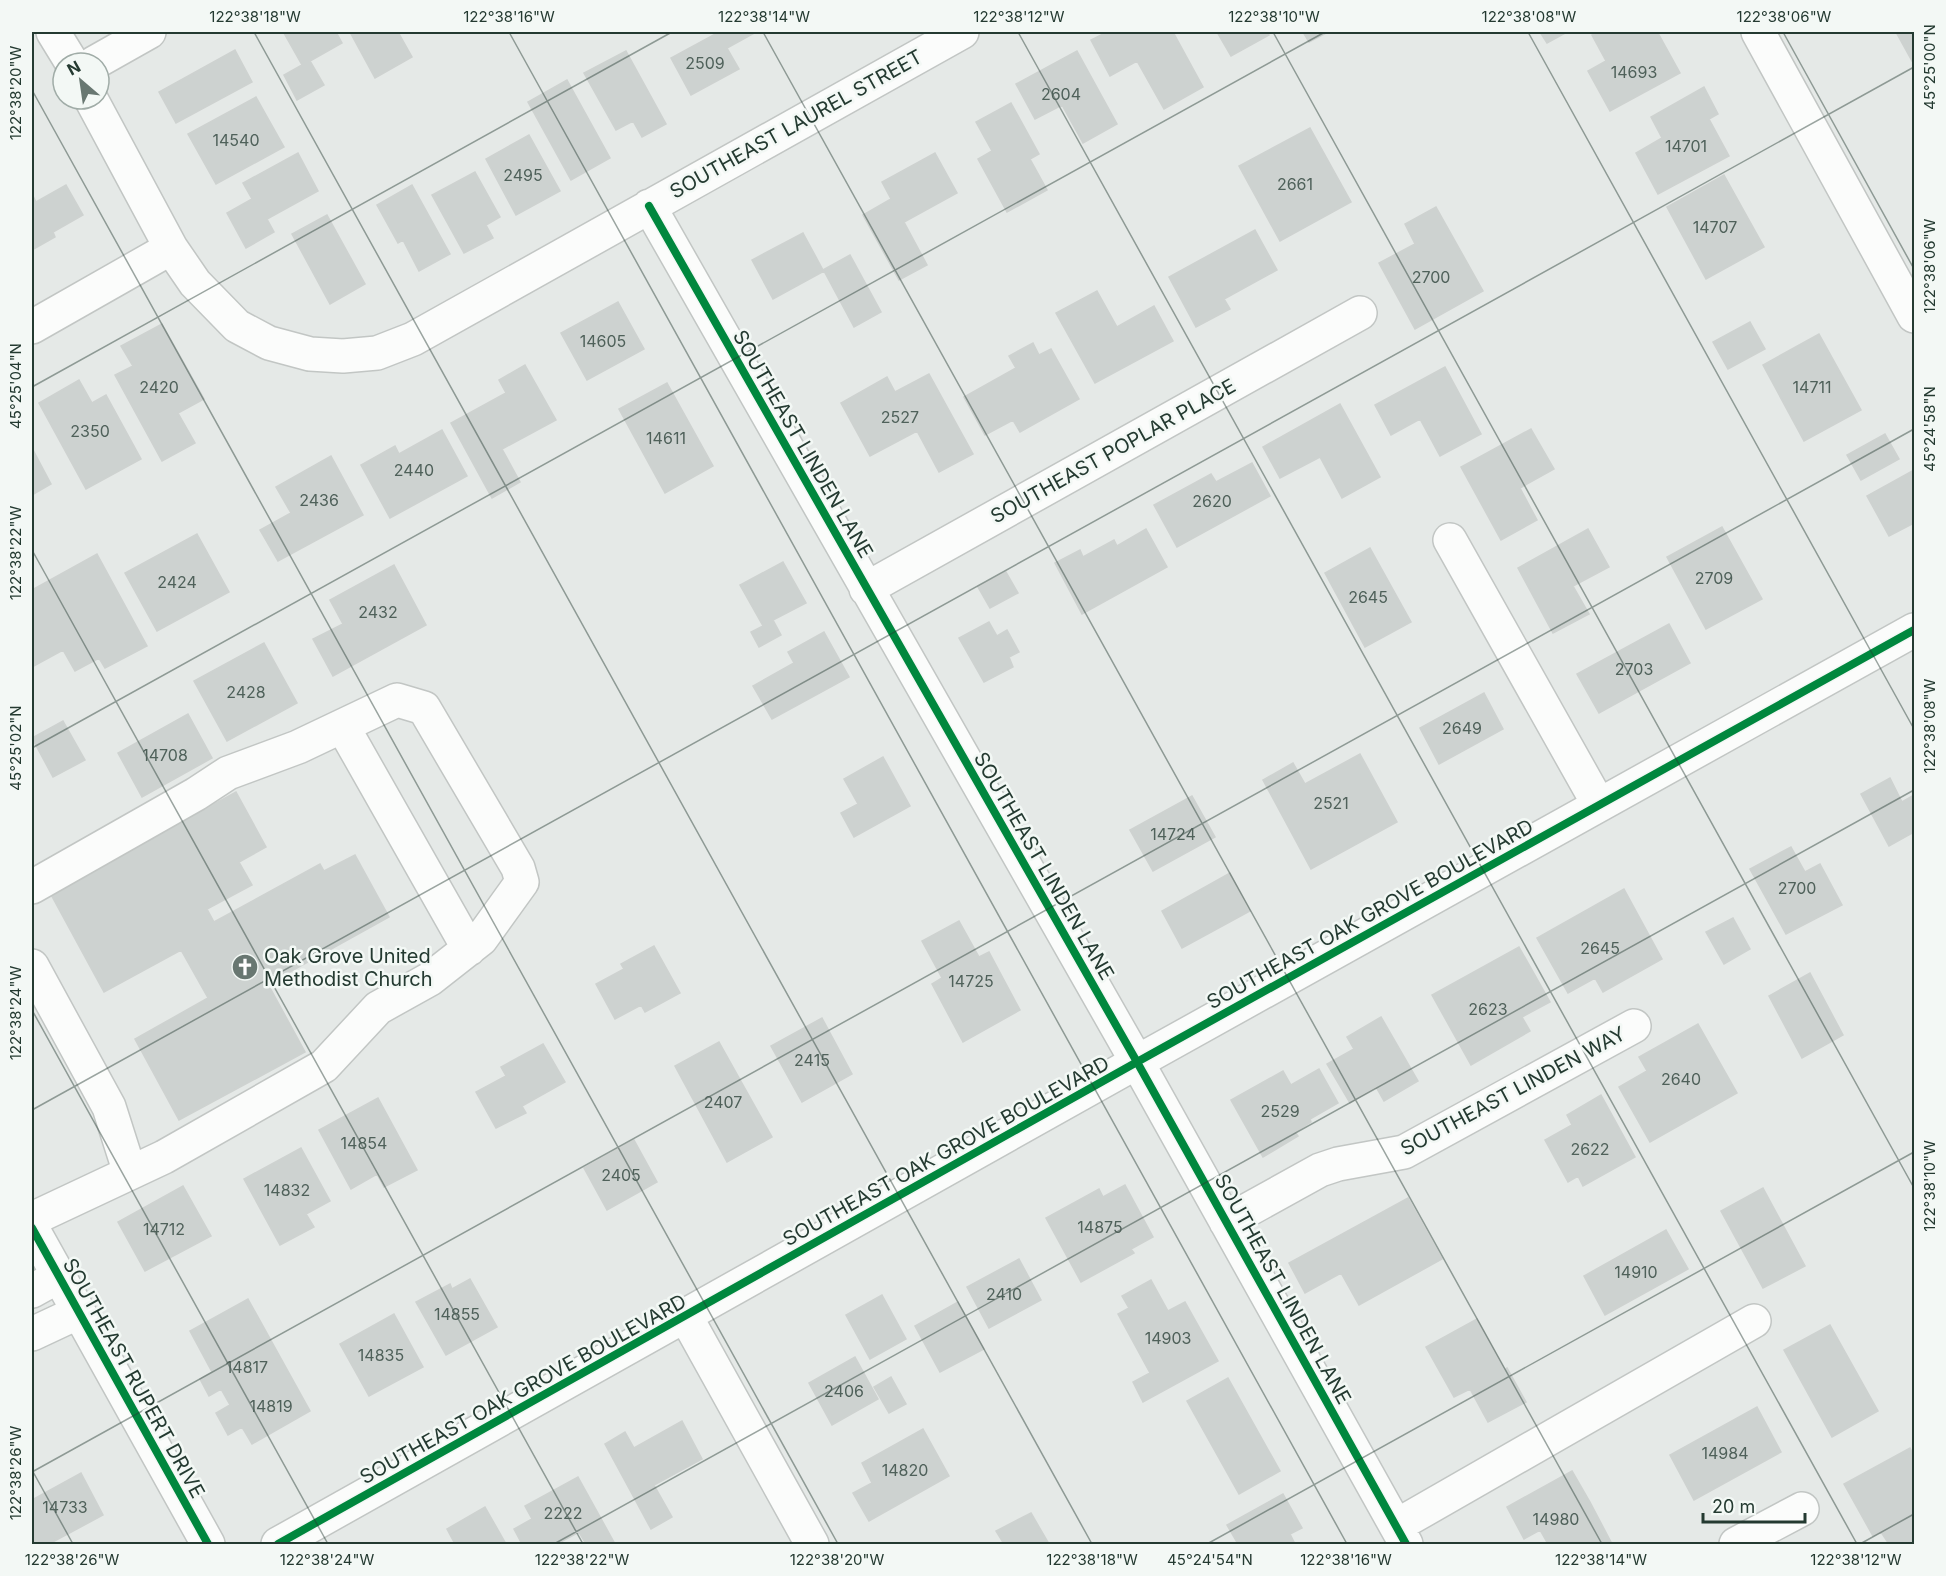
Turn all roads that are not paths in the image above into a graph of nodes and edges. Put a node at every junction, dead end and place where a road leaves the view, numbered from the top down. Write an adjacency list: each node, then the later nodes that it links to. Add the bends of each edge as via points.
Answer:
1 (53, 32): 5 (street)
2 (149, 32): 6 (street)
3 (962, 32): 8 (street, SOUTHEAST LAUREL STREET)
4 (1758, 32): 11 (street)
5 (65, 51)
6 (111, 53)
7 (97, 111): 9 (street, SOUTHEAST LAUREL STREET)
8 (649, 206): 9 (street, SOUTHEAST LAUREL STREET, via 413,339 376,353 344,356 310,354 269,343 237,326 195,283); 14 (street, SOUTHEAST LINDEN LANE)
9 (171, 248): 12 (street)
10 (1360, 313): 14 (street, SOUTHEAST POPLAR PLACE)
11 (1914, 316)
12 (32, 327)
13 (1450, 540): 17 (street)
14 (866, 589): 22 (street, SOUTHEAST LINDEN LANE)
15 (1914, 630): 17 (street, SOUTHEAST OAK GROVE BOULEVARD)
16 (343, 727): 18 (street, via 228,773); 19 (street); 19 (street, via 398,700 424,708 518,868 522,882 481,939)
17 (1599, 805): 22 (street, SOUTHEAST OAK GROVE BOULEVARD)
18 (32, 887)
19 (469, 949): 23 (street, via 430,979 378,1008 324,1066)
20 (32, 966): 23 (street, via 109,1107)
21 (1634, 1026): 25 (street, SOUTHEAST LINDEN WAY, via 1404,1152 1320,1170)
22 (1137, 1062): 25 (street, SOUTHEAST LINDEN LANE); 29 (street, SOUTHEAST OAK GROVE BOULEVARD)
23 (130, 1173): 24 (street)
24 (32, 1219)
25 (1226, 1222): 33 (street, SOUTHEAST LINDEN LANE)
26 (32, 1228): 27 (street, SOUTHEAST RUPERT DRIVE)
27 (45, 1283): 28 (street, SOUTHEAST RUPERT DRIVE)
28 (79, 1312): 31 (street); 34 (street, SOUTHEAST RUPERT DRIVE)
29 (686, 1317): 35 (street, SOUTHEAST OAK GROVE BOULEVARD); 36 (street)
30 (1754, 1322): 33 (street)
31 (32, 1334)
32 (1802, 1509): 37 (street)
33 (1401, 1535)
34 (208, 1545)
35 (278, 1545)
36 (812, 1545)
37 (1736, 1545)

